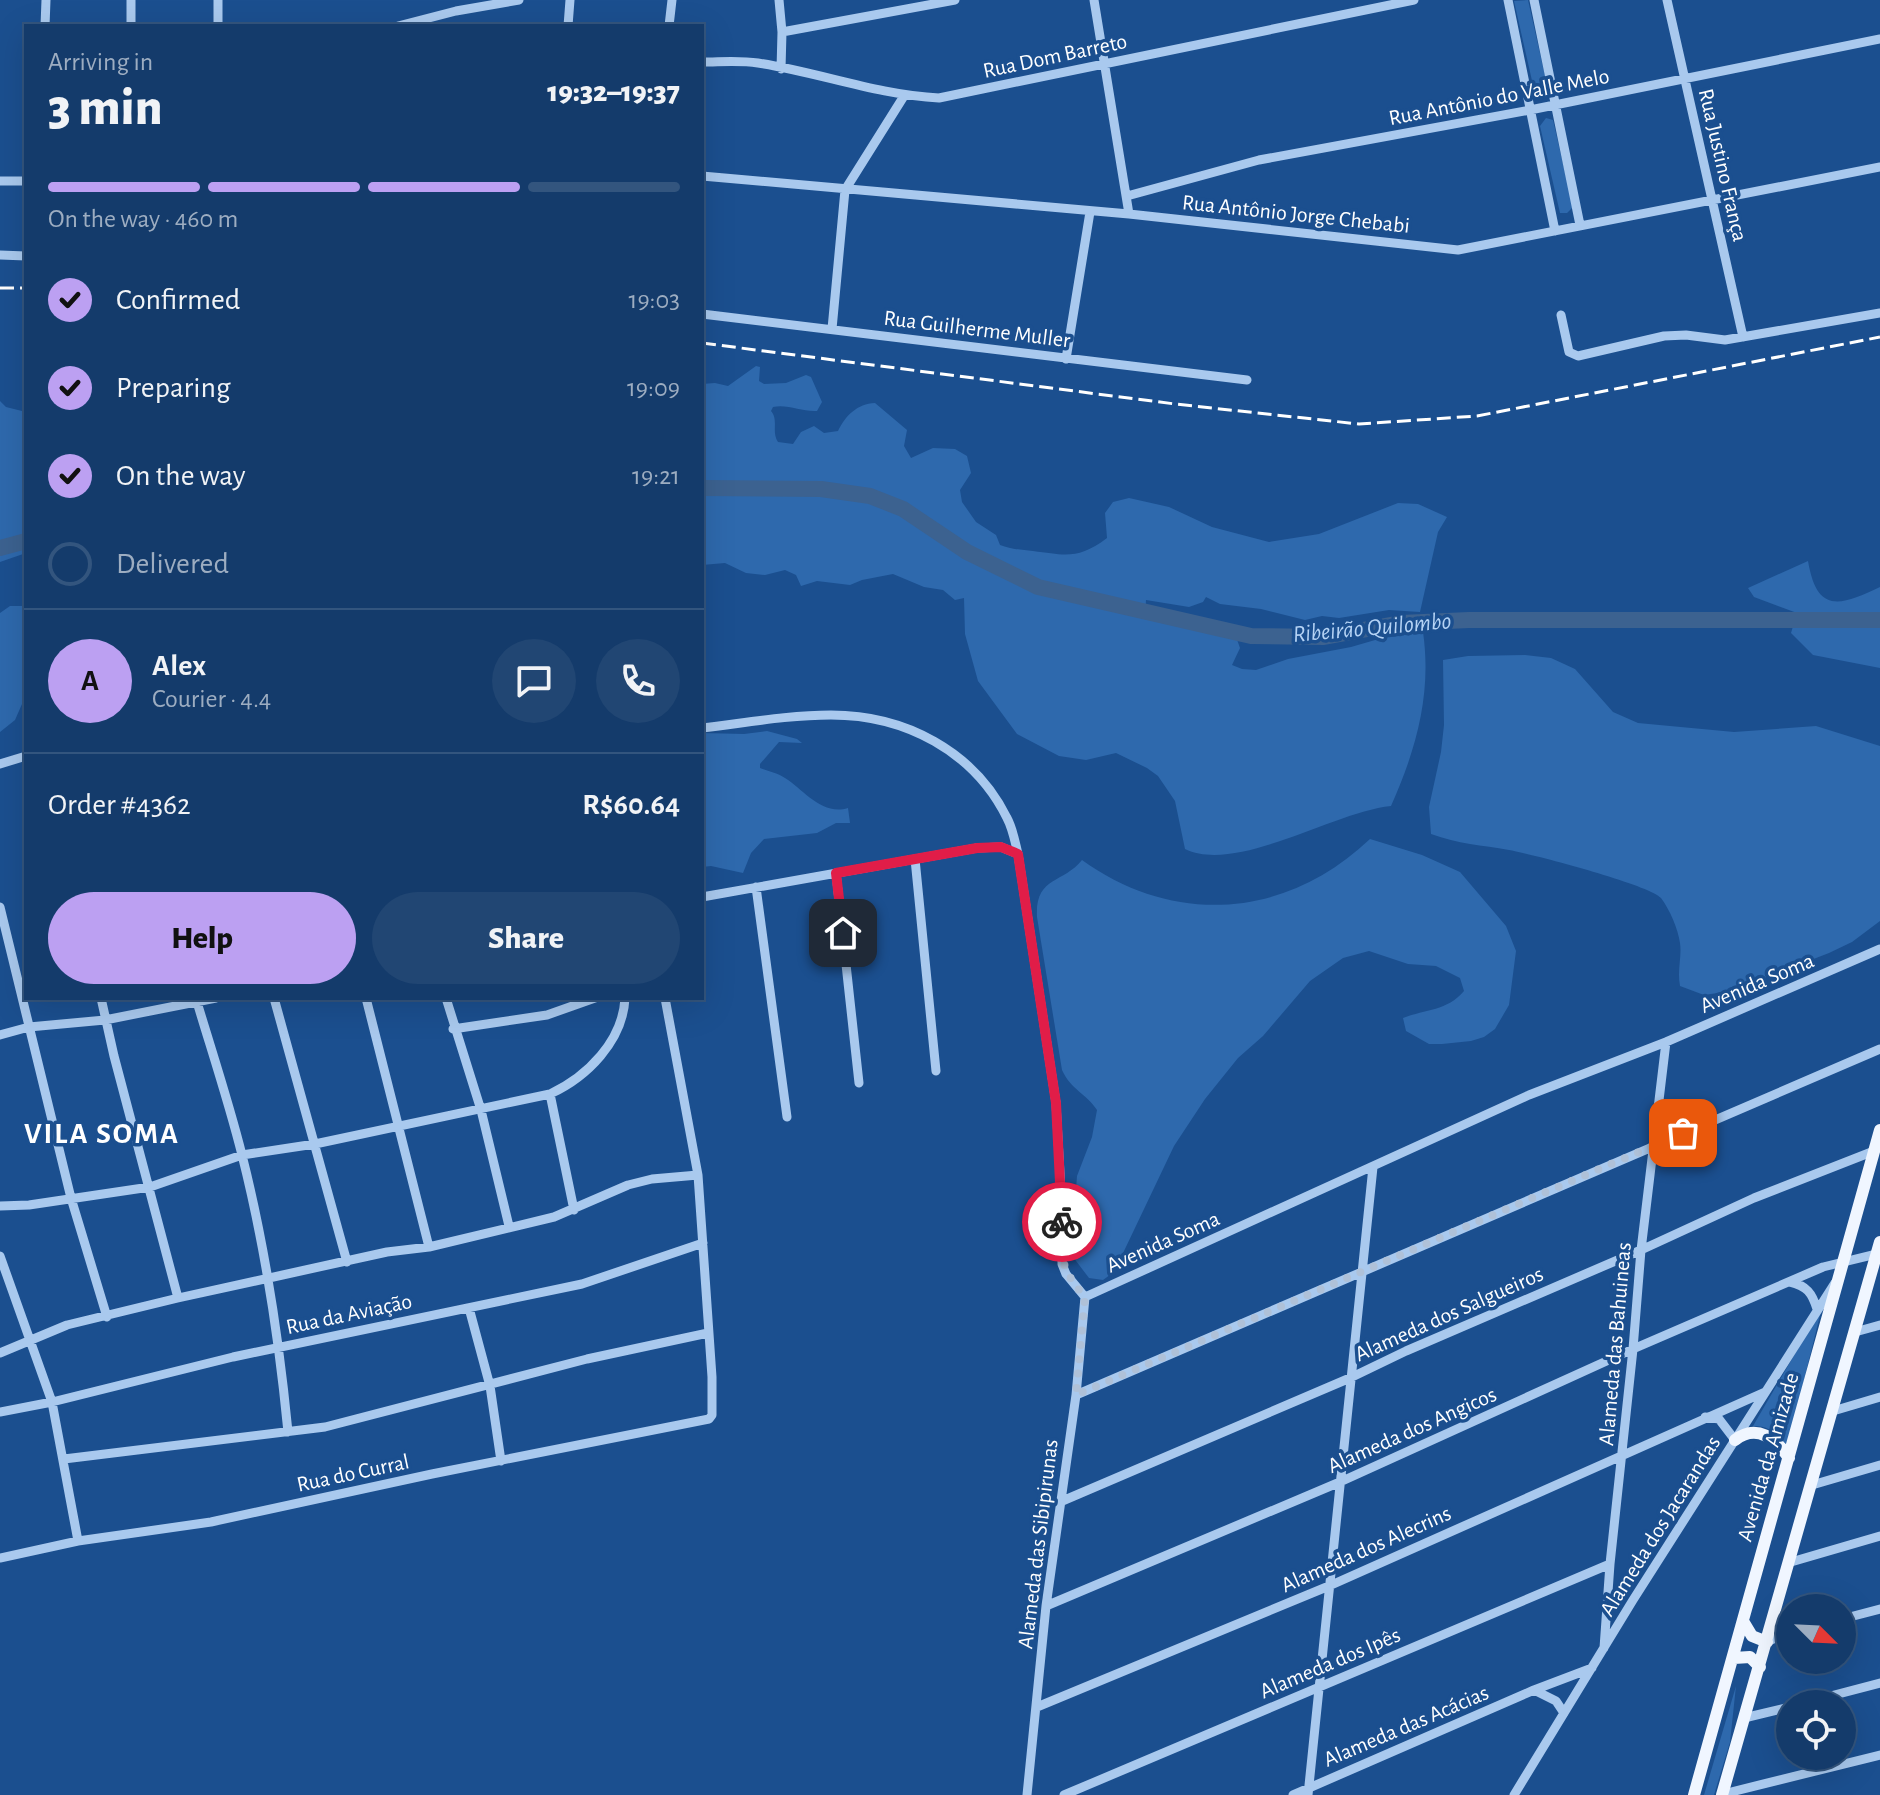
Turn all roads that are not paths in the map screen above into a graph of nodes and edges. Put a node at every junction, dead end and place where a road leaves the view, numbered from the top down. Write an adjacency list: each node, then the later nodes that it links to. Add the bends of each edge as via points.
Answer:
1 (46, 0): 16 (street)
2 (131, 0): 17 (street)
3 (218, 0): 18 (street)
4 (519, 0): 14 (street)
5 (570, 0): 20 (street)
6 (672, 0): 21 (street)
7 (779, 0): 22 (street)
8 (955, 0): 15 (street)
9 (1094, 0): 25 (street)
10 (1414, 0): 25 (street, Rua Dom Barreto)
11 (1508, 0): 30 (street)
12 (1534, 0): 29 (street)
13 (1667, 0): 27 (street, Rua Justino França)
14 (481, 3): 19 (street)
15 (890, 5): 22 (street)
16 (45, 24)
17 (131, 24)
18 (218, 24)
19 (405, 24)
20 (568, 24)
21 (669, 24)
22 (782, 32): 26 (street)
23 (1880, 39): 27 (street, Rua Antônio do Valle Melo)
24 (704, 62): 26 (street, Rua Dom Barreto)
25 (1105, 63): 28 (street, Rua Dom Barreto, via 939,98); 36 (street)
26 (781, 69): 28 (street, Rua Dom Barreto)
27 (1685, 79): 29 (street, Rua Antônio do Valle Melo); 37 (street, Rua Justino França)
28 (904, 96): 35 (street)
29 (1553, 105): 30 (street, Rua Antônio do Valle Melo); 40 (street)
30 (1530, 110): 36 (street, Rua Antônio do Valle Melo, via 1259,160); 41 (street)
31 (1880, 167): 37 (street, Rua Antônio Jorge Chebabi)
32 (704, 176): 35 (street, Rua Antônio Jorge Chebabi)
33 (0, 181): 34 (street)
34 (24, 181)
35 (845, 190): 38 (street, Rua Antônio Jorge Chebabi); 47 (street)
36 (1127, 196): 39 (street)
37 (1712, 200): 40 (street, Rua Antônio Jorge Chebabi); 48 (street, Rua Justino França)
38 (1090, 212): 39 (street, Rua Antônio Jorge Chebabi); 49 (street)
39 (1129, 214): 41 (street, Rua Antônio Jorge Chebabi, via 1458,250)
40 (1580, 225): 41 (street, Rua Antônio Jorge Chebabi)
41 (1555, 231)
42 (0, 255): 43 (street)
43 (24, 256)
44 (1880, 313): 48 (street)
45 (704, 314): 47 (street, Rua Guilherme Muller)
46 (1561, 315): 48 (street, via 1569,352 1578,356 1664,336)
47 (832, 329): 49 (street, Rua Guilherme Muller)
48 (1743, 337)
49 (1066, 359): 50 (street, Rua Guilherme Muller)
50 (1247, 380)
51 (704, 728): 54 (street, via 835,715 895,725 970,765 1008,820)
52 (24, 757): 53 (street)
53 (0, 764)
54 (1018, 854): 55 (street, via 1001,847 977,848); 108 (street, via 1056,1103 1062,1264)
55 (915, 859): 56 (street); 77 (street)
56 (836, 873): 57 (street); 78 (street)
57 (756, 887): 58 (street); 81 (street)
58 (704, 897)
59 (0, 907): 72 (street)
60 (1880, 949): 75 (street, Avenida Soma)
61 (101, 1000): 71 (street)
62 (206, 1000): 70 (street)
63 (275, 1000): 84 (street)
64 (366, 1000): 82 (street)
65 (446, 1000): 73 (street)
66 (589, 1000): 73 (street, via 547,1015)
67 (625, 1000): 79 (street, via 621,1024 600,1056 577,1079)
68 (665, 1000): 91 (street)
69 (184, 1002): 70 (street); 71 (street)
70 (197, 1002): 87 (street)
71 (105, 1020): 72 (street); 92 (street)
72 (29, 1027): 74 (street); 93 (street)
73 (453, 1029): 80 (street)
74 (0, 1035)
75 (1666, 1042): 85 (street, Alameda das Bahuineas); 89 (street, Avenida Soma, via 1529,1095)
76 (1880, 1049): 85 (street)
77 (936, 1071)
78 (859, 1083)
79 (550, 1094): 80 (street); 95 (street)
80 (481, 1110): 82 (street); 96 (street)
81 (787, 1117)
82 (398, 1127): 84 (street); 98 (street)
83 (1880, 1130): 86 (main road, Avenida da Amizade)
84 (315, 1144): 87 (street); 103 (street)
85 (1655, 1145): 99 (street, Alameda das Bahuineas); 104 (street)
86 (1874, 1151): 88 (street, Alameda dos Salgueiros); 90 (main road, Avenida da Amizade)
87 (242, 1155): 92 (street); 106 (street)
88 (1853, 1159): 90 (street); 99 (street, Alameda dos Salgueiros)
89 (1373, 1167): 104 (street); 108 (street, Avenida Soma)
90 (1869, 1169): 102 (main road, Avenida da Amizade)
91 (698, 1175): 95 (street, via 628,1185); 97 (street)
92 (150, 1187): 93 (street); 109 (street)
93 (71, 1198): 94 (street); 112 (street)
94 (0, 1206)
95 (574, 1210): 96 (street)
96 (509, 1226): 98 (street)
97 (703, 1243): 110 (street, Rua da Aviação, via 582,1284); 115 (street)
98 (429, 1247): 103 (street)
99 (1641, 1250): 118 (street, Alameda das Bahuineas); 120 (street, Alameda dos Salgueiros)
100 (1879, 1250): 102 (street, Alameda dos Angicos); 114 (main road)
101 (0, 1256): 116 (street)
102 (1844, 1260): 105 (main road, Avenida da Amizade); 107 (street, Alameda dos Angicos)
103 (347, 1262): 106 (street)
104 (1362, 1272): 120 (street); 123 (street)
105 (1840, 1277): 111 (street, Alameda dos Jacarandas); 132 (main road, Avenida da Amizade)
106 (269, 1279): 109 (street); 117 (street)
107 (1790, 1282): 111 (street, via 1811,1292); 118 (street, Alameda dos Angicos)
108 (1085, 1297): 123 (street, Alameda das Sibipirunas)
109 (178, 1298): 112 (street)
110 (469, 1308): 117 (street, Rua da Aviação); 121 (street)
111 (1817, 1309): 122 (street, Alameda dos Jacarandas)
112 (107, 1317): 116 (street, via 67,1325)
113 (1880, 1325): 114 (street)
114 (1855, 1332): 126 (main road)
115 (708, 1333): 121 (street); 134 (street, Rua do Curral, via 709,1419)
116 (31, 1341): 119 (street); 125 (street)
117 (280, 1347): 125 (street, Rua da Aviação); 129 (street)
118 (1633, 1349): 131 (street, Alameda das Bahuineas); 136 (street, Alameda dos Angicos)
119 (0, 1353)
120 (1350, 1378): 136 (street); 138 (street, Alameda dos Salgueiros)
121 (490, 1386): 129 (street); 134 (street)
122 (1765, 1392): 128 (street, Alameda dos Alecrins); 130 (street, Alameda dos Jacarandas)
123 (1076, 1395): 138 (street, Alameda das Sibipirunas)
124 (1880, 1397): 126 (street)
125 (52, 1402): 127 (street, Rua da Aviação); 133 (street)
126 (1833, 1411): 137 (main road)
127 (0, 1412)
128 (1705, 1417): 130 (street, via 1719,1419); 131 (street, Alameda dos Alecrins)
129 (288, 1432): 133 (street)
130 (1735, 1440): 132 (main road, via 1743,1433 1759,1433); 153 (street, Alameda dos Jacarandas)
131 (1622, 1455): 143 (street, Alameda das Bahuineas); 144 (street, Alameda dos Alecrins)
132 (1789, 1458): 148 (main road, Avenida da Amizade)
133 (64, 1459): 140 (street)
134 (501, 1461): 140 (street, Rua do Curral, via 211,1522)
135 (1880, 1465): 137 (street)
136 (1340, 1482): 144 (street); 145 (street, Alameda dos Angicos)
137 (1812, 1485): 142 (main road)
138 (1060, 1502): 145 (street, Alameda das Sibipirunas)
139 (1880, 1536): 142 (street)
140 (78, 1541): 141 (street, Rua do Curral)
141 (0, 1558)
142 (1791, 1562): 149 (main road)
143 (1610, 1564): 153 (street, Alameda das Bahuineas); 158 (street, Alameda dos Ipês)
144 (1329, 1586): 158 (street); 161 (street, Alameda dos Alecrins)
145 (1046, 1606): 161 (street, Alameda das Sibipirunas)
146 (1880, 1609): 147 (street)
147 (1856, 1615)
148 (1743, 1621): 152 (main road, via 1752,1636); 154 (main road, Avenida da Amizade)
149 (1773, 1622): 150 (street); 152 (main road)
150 (1776, 1624)
151 (1776, 1637): 152 (street)
152 (1767, 1642): 155 (main road)
153 (1604, 1650): 156 (street, Alameda dos Jacarandas)
154 (1734, 1658): 155 (main road, via 1750,1657); 172 (main road, Avenida da Amizade)
155 (1760, 1667): 164 (main road)
156 (1593, 1668): 159 (street, Alameda das Acácias); 163 (street, Alameda dos Jacarandas)
157 (1880, 1683): 160 (street)
158 (1320, 1686): 166 (street); 169 (street, Alameda dos Ipês)
159 (1534, 1690): 163 (street, via 1556,1701); 166 (street, Alameda das Acácias)
160 (1853, 1690)
161 (1037, 1707): 168 (street, Alameda das Sibipirunas)
162 (1776, 1710): 164 (street)
163 (1564, 1713): 171 (street, Alameda dos Jacarandas)
164 (1744, 1718): 167 (main road)
165 (1880, 1755): 167 (street)
166 (1308, 1792): 170 (street, Alameda das Acácias)
167 (1723, 1794)
168 (1027, 1795)
169 (1064, 1795)
170 (1293, 1795)
171 (1514, 1795)
172 (1694, 1795)

